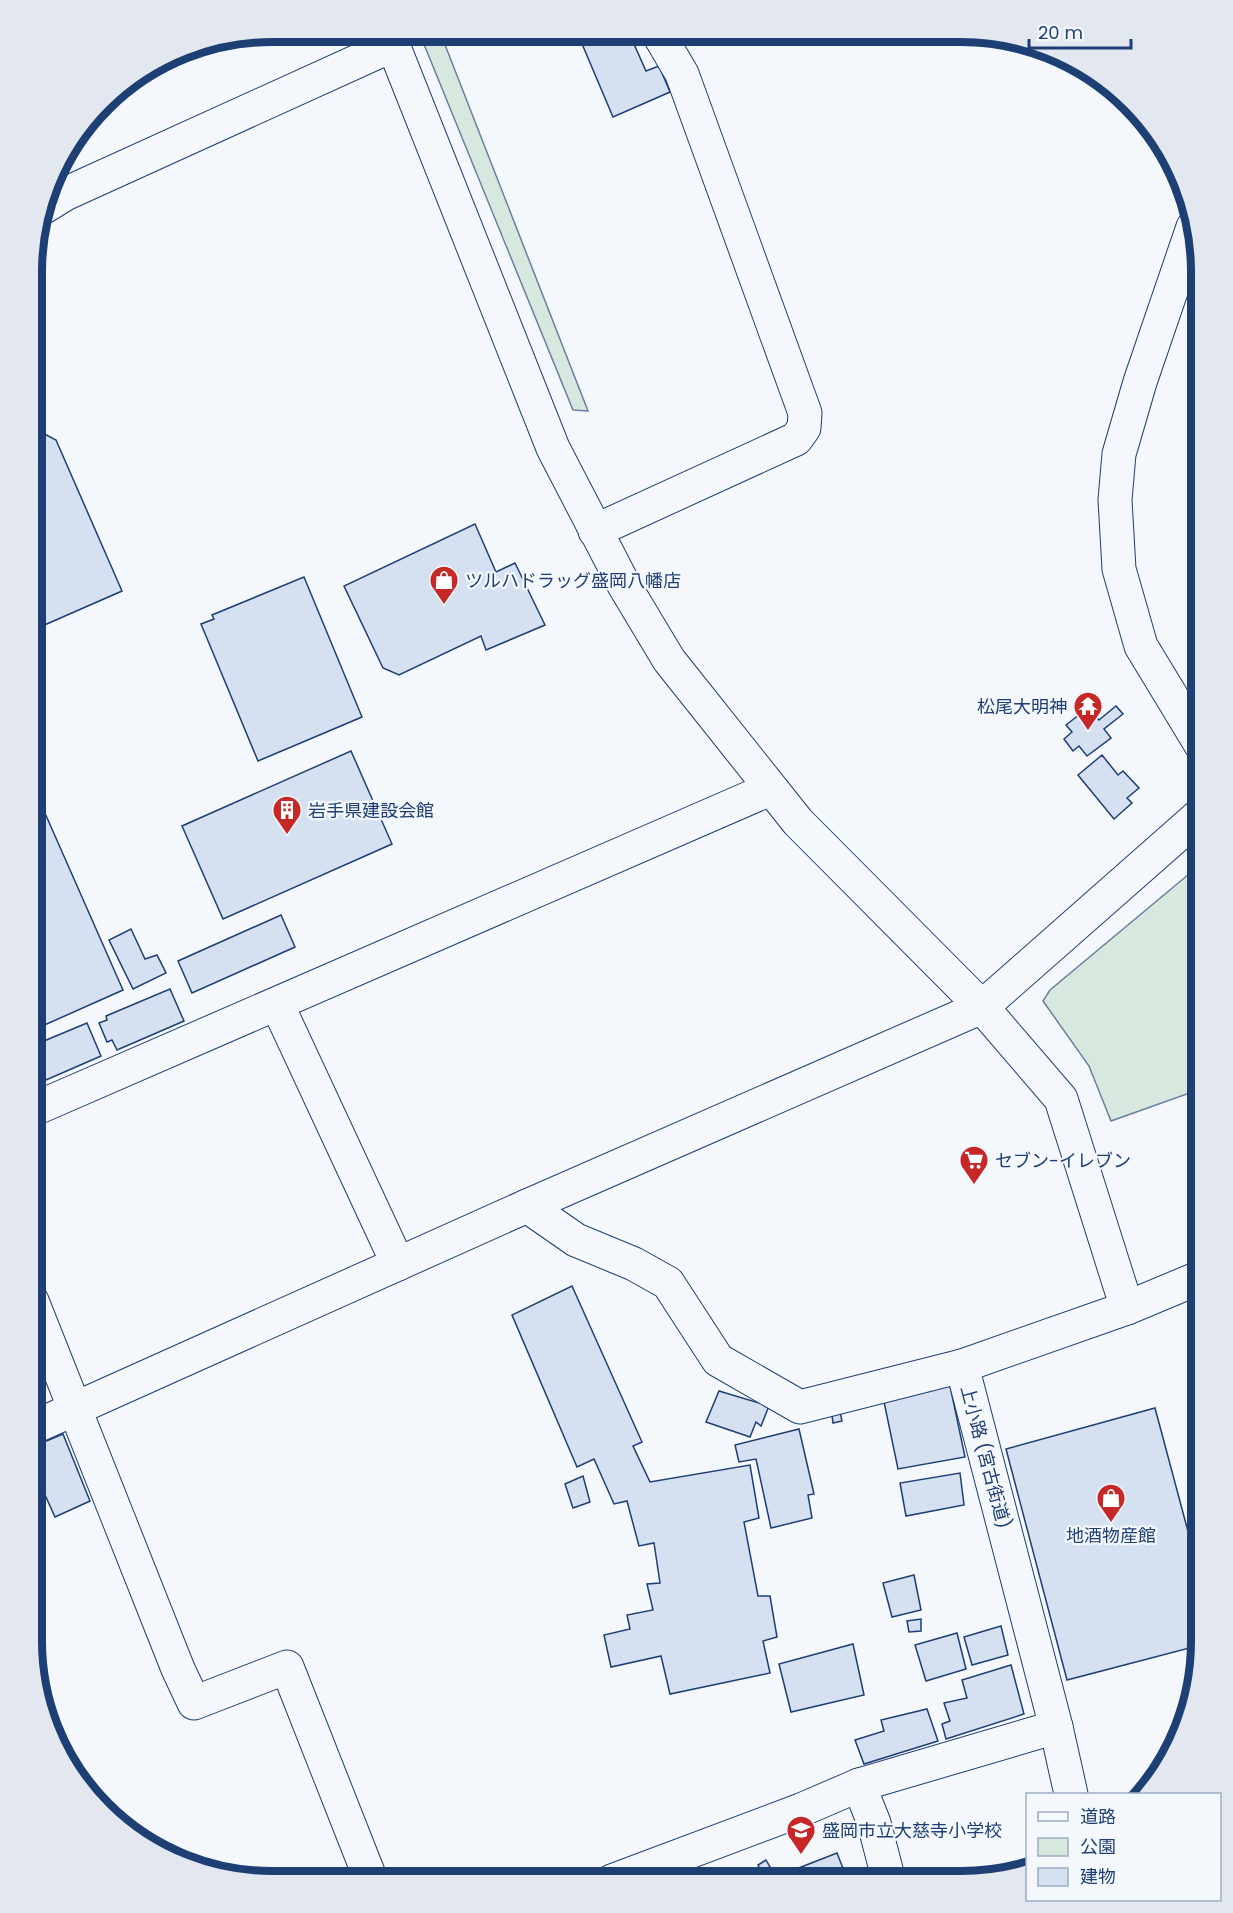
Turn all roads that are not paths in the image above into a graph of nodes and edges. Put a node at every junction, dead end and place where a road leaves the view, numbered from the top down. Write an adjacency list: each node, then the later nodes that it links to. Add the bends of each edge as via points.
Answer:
1 (381, 42): 4 (street)
2 (392, 42): 6 (street, via 553,447)
3 (663, 42): 6 (street, via 682,74 806,414 804,428 796,439)
4 (57, 190)
5 (1189, 240): 7 (street, via 1119,454 1115,500 1119,568 1141,646)
6 (595, 531): 8 (street, via 669,660)
7 (1191, 728)
8 (770, 789): 10 (street); 11 (street)
9 (1191, 823): 11 (street)
10 (277, 1004): 12 (street); 14 (street)
11 (982, 1007): 13 (street); 16 (street, via 1061,1099)
12 (42, 1106)
13 (527, 1206): 14 (street); 18 (street, via 576,1240 634,1264 668,1284 718,1360 800,1407)
14 (398, 1264): 19 (street)
15 (1191, 1281): 16 (street, 上小路 (宮古街道))
16 (1127, 1308): 18 (street, 上小路 (宮古街道))
17 (42, 1326): 19 (street)
18 (962, 1366): 21 (street, 上小路 (宮古街道))
19 (76, 1409): 20 (street); 24 (street, via 194,1703 287,1667)
20 (42, 1424)
21 (1056, 1727): 22 (street); 23 (street, 上小路 (宮古街道))
22 (860, 1785): 25 (street); 26 (street)
23 (1071, 1793)
24 (367, 1871)
25 (639, 1871)
26 (886, 1871)

